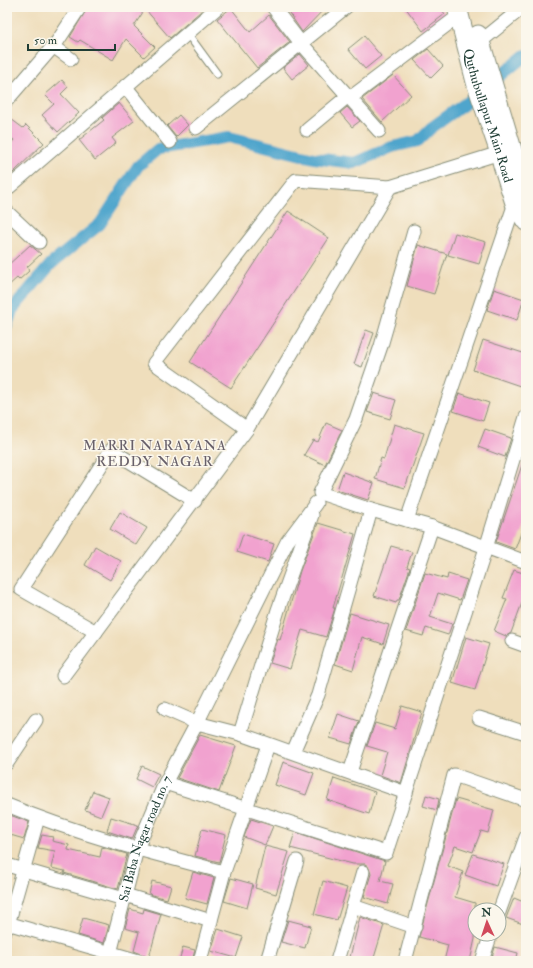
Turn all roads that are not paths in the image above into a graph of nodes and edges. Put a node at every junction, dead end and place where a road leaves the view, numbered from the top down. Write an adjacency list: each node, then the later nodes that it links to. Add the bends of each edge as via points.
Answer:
1 (80, 7): 9 (street)
2 (218, 7): 7 (street)
3 (273, 7): 8 (street)
4 (346, 7): 8 (street)
5 (523, 7): 10 (street)
6 (462, 10): 10 (main road, Quthubullapur Main Road); 14 (street)
7 (187, 33): 12 (lane); 13 (street)
8 (301, 43): 14 (street); 17 (street)
9 (53, 46): 11 (street); 15 (street)
10 (478, 49): 16 (main road, Quthubullapur Main Road, via 483,78)
11 (71, 59)
12 (217, 74)
13 (125, 86): 20 (street); 23 (street)
14 (349, 97): 18 (street); 19 (street)
15 (7, 100)
16 (497, 123): 21 (main road, Quthubullapur Main Road); 24 (main road, Quthubullapur Main Road)
17 (196, 128)
18 (307, 130)
19 (379, 130)
20 (170, 142)
21 (500, 153): 22 (street); 24 (main road, Quthubullapur Main Road)
22 (390, 187): 30 (street); 30 (street, via 296,180 154,363)
23 (7, 189)
24 (521, 200): 26 (main road, Quthubullapur Main Road); 34 (street)
25 (7, 212): 28 (street)
26 (526, 221)
27 (414, 231): 31 (street, via 381,346 356,419)
28 (39, 242)
29 (526, 417): 36 (street)
30 (247, 429): 32 (street)
31 (318, 498): 33 (street); 45 (street, Sai Baba Nagar road no. 7, via 286,542); 47 (street, via 278,610)
32 (195, 501): 38 (street); 38 (street, via 111,450 21,589)
33 (371, 510): 34 (street); 49 (street, via 318,695)
34 (407, 520): 35 (street)
35 (432, 527): 36 (street); 51 (street)
36 (486, 548): 37 (street); 53 (street)
37 (526, 562)
38 (96, 632): 41 (street)
39 (512, 642): 40 (street)
40 (526, 646)
41 (63, 676)
42 (165, 709): 45 (street)
43 (479, 718): 46 (street)
44 (36, 720): 50 (street)
45 (197, 723): 47 (street); 52 (street, Sai Baba Nagar road no. 7)
46 (526, 733)
47 (240, 734): 48 (street)
48 (268, 745): 49 (street); 56 (street)
49 (293, 752): 51 (street)
50 (7, 763)
51 (350, 772): 53 (street)
52 (165, 783): 56 (street); 59 (street, Sai Baba Nagar road no. 7)
53 (406, 793): 56 (street, via 386,853)
54 (526, 800): 70 (street, via 454,775)
55 (7, 805): 57 (street)
56 (246, 809): 63 (street)
57 (38, 818): 59 (street); 62 (street)
58 (526, 837): 66 (street)
59 (137, 849): 63 (street); 65 (street, Sai Baba Nagar road no. 7)
60 (297, 861): 75 (street)
61 (7, 865): 62 (street)
62 (24, 870): 65 (street); 69 (street)
63 (224, 872): 68 (street)
64 (363, 872): 67 (street)
65 (125, 897): 68 (street); 72 (street, Sai Baba Nagar road no. 7)
66 (503, 902)
67 (353, 906): 70 (street); 76 (street)
68 (211, 921): 74 (street)
69 (8, 925): 72 (street)
70 (414, 927): 77 (street)
71 (488, 942): 78 (street)
72 (109, 957): 73 (street)
73 (139, 961)
74 (202, 961)
75 (267, 961)
76 (338, 961)
77 (405, 961)
78 (482, 961)

